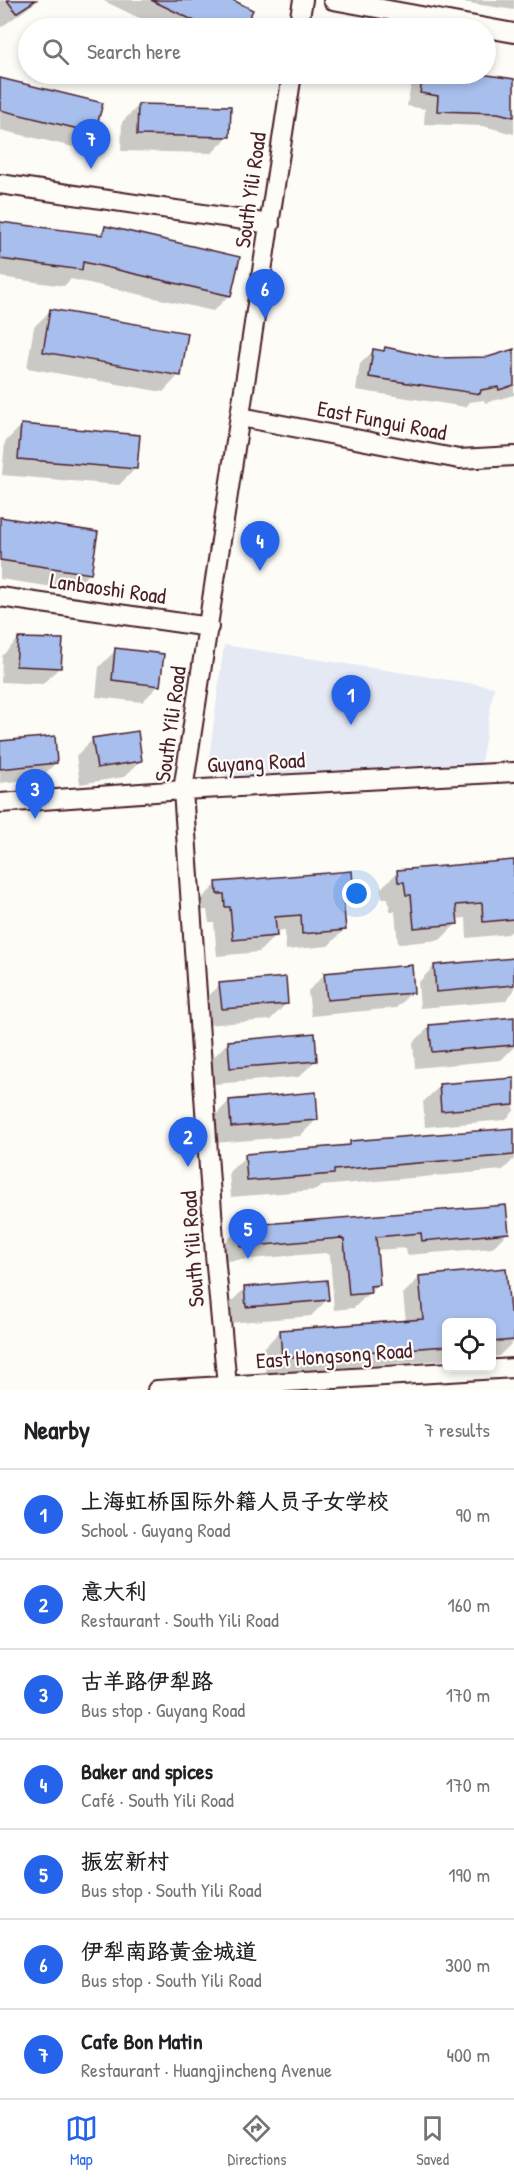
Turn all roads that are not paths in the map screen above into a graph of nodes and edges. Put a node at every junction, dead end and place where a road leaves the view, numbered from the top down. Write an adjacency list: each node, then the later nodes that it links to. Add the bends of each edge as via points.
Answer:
1 (303, 0): 3 (street)
2 (333, 0): 4 (street)
3 (300, 18)
4 (432, 18)
5 (496, 30): 6 (street)
6 (514, 33)
7 (291, 84): 9 (street, South Yili Road)
8 (0, 184): 9 (street)
9 (270, 224): 10 (street, South Yili Road)
10 (241, 417): 11 (street, East Fungui Road, via 459,459); 13 (street, South Yili Road)
11 (514, 456)
12 (0, 597): 13 (street, Lanbaoshi Road)
13 (209, 627): 15 (street, South Yili Road)
14 (514, 772): 15 (street, Guyang Road)
15 (183, 790): 16 (street, Guyang Road); 18 (street, South Yili Road)
16 (0, 803)
17 (514, 1368): 18 (street, East Hongsong Road)
18 (227, 1386): 19 (street, East Hongsong Road)
19 (157, 1390)

